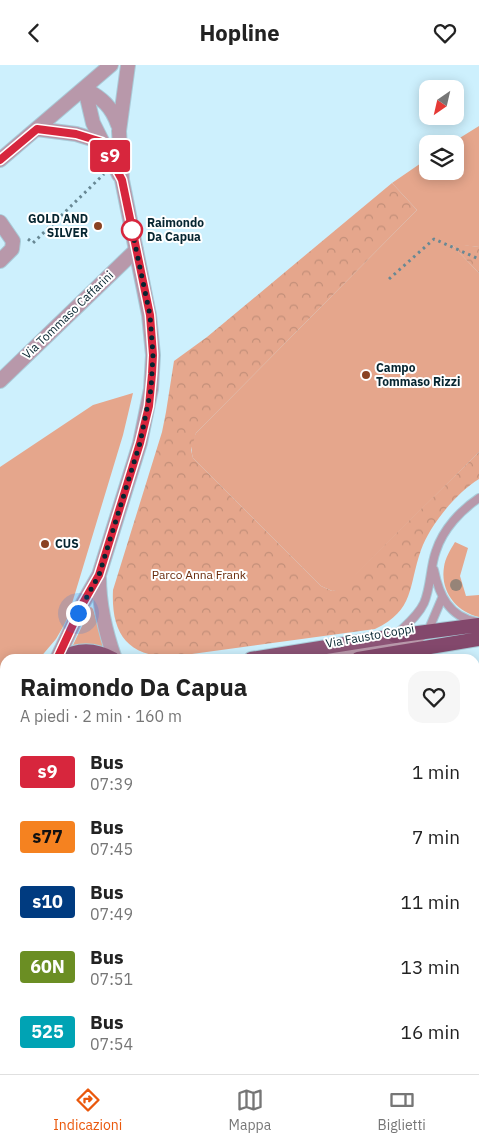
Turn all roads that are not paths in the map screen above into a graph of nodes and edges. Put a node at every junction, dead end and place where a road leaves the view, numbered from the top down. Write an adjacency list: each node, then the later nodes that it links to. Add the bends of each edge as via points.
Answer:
1 (111, 65): 3 (street)
2 (128, 65): 5 (street)
3 (84, 89): 4 (street); 5 (street, via 108,105); 6 (street, via 90,115)
4 (37, 129): 6 (street, via 76,134); 7 (street)
5 (119, 131): 8 (street)
6 (102, 142): 8 (street)
7 (0, 159)
8 (122, 180): 10 (street)
9 (0, 222): 11 (street, via 14,241 12,249)
10 (136, 250): 12 (street, Via Tommaso Caffarini); 15 (street, via 151,330 151,389 140,443)
11 (0, 261)
12 (0, 381)
13 (479, 497): 14 (lane, Via Fausto Coppi, via 446,531)
14 (433, 565): 16 (lane); 19 (lane, Via Fausto Coppi, via 422,607)
15 (99, 575): 21 (street); 24 (street, via 101,611)
16 (442, 598): 17 (lane, via 459,615); 18 (lane, Via Fausto Coppi)
17 (479, 623): 18 (highway)
18 (428, 631): 19 (highway); 26 (lane, Via Fausto Coppi, via 415,641)
19 (394, 636): 25 (main road)
20 (479, 639): 27 (highway)
21 (61, 654)
22 (68, 654): 23 (main road, via 85,651)
23 (104, 654)
24 (113, 654)
25 (282, 654)
26 (337, 654)
27 (388, 654)

